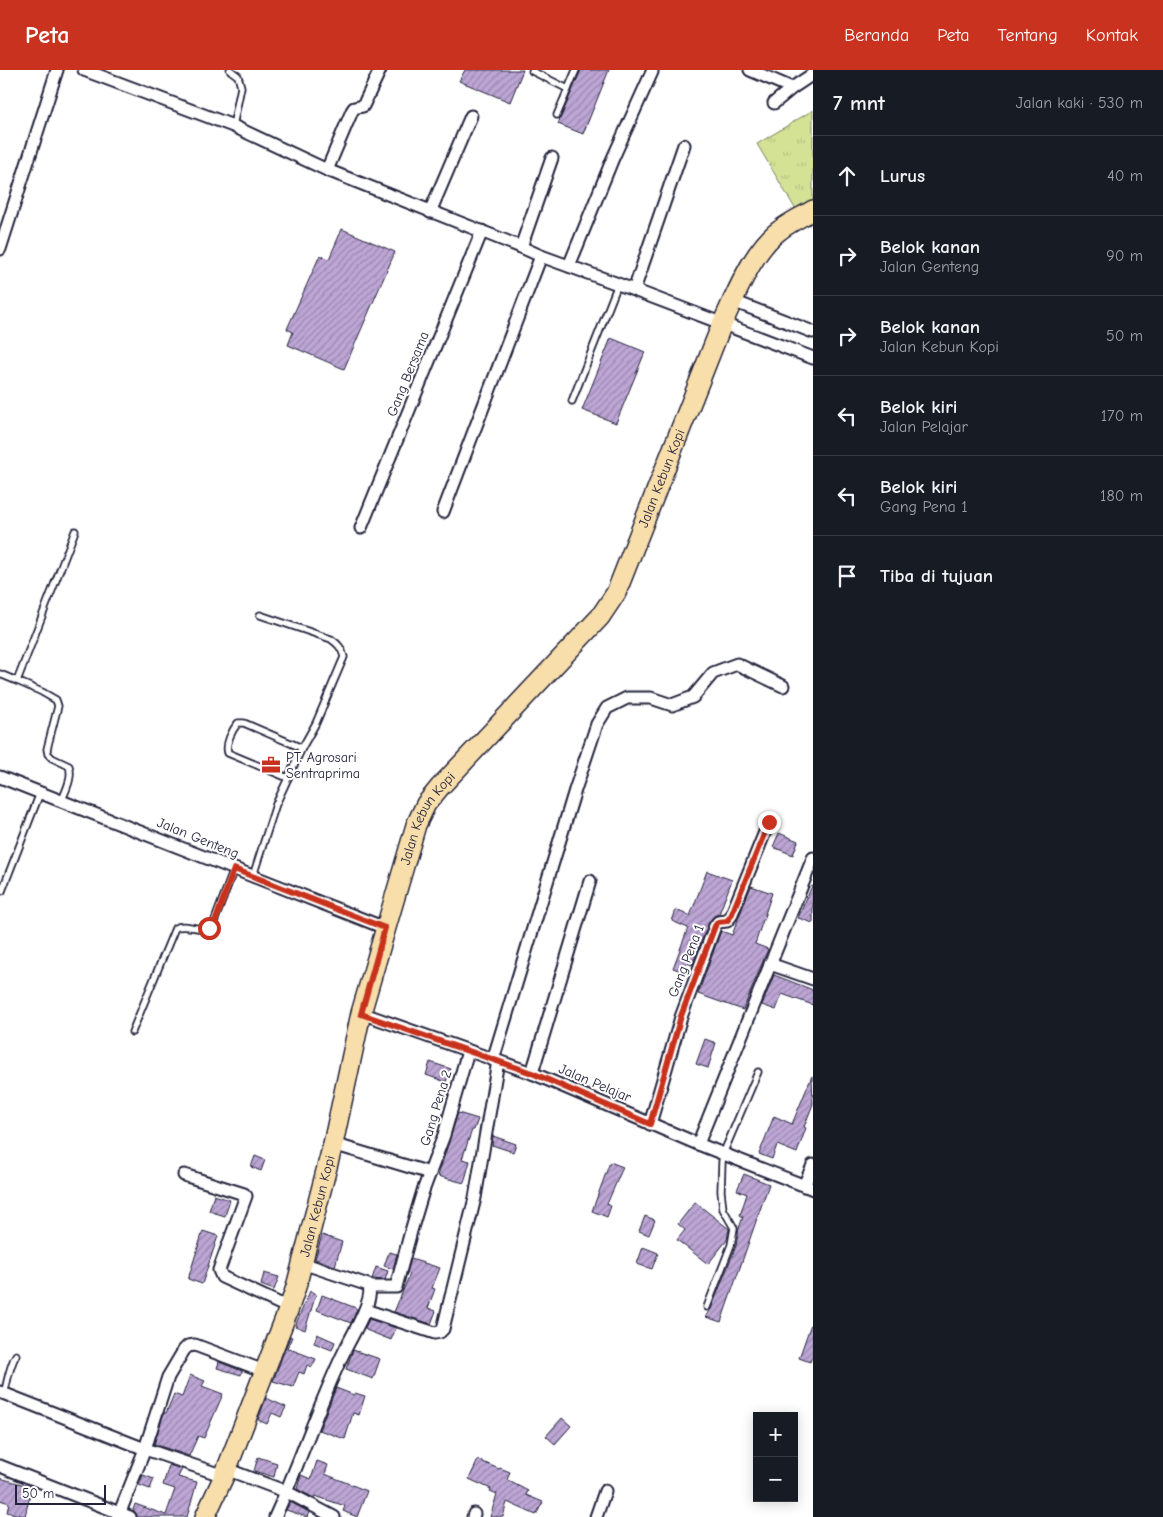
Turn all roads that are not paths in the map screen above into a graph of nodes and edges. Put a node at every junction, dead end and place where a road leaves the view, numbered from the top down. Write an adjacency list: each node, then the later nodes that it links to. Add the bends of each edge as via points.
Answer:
1 (57, 70): 23 (street)
2 (84, 70): 15 (street)
3 (230, 70): 15 (lane, via 238,76 241,87)
4 (380, 70): 18 (street, via 363,106 352,111)
5 (576, 70): 11 (lane)
6 (750, 70): 10 (street)
7 (532, 71): 11 (lane)
8 (652, 72): 25 (street)
9 (813, 74): 10 (street)
10 (792, 88): 12 (street)
11 (568, 89): 13 (lane)
12 (774, 104)
13 (557, 115)
14 (471, 116): 20 (street)
15 (233, 126): 18 (street)
16 (684, 145): 27 (street)
17 (552, 158): 22 (street)
18 (327, 170): 20 (street)
19 (813, 210): 28 (main road, Jalan Kebun Kopi, via 780,230 761,248)
20 (430, 212): 21 (street)
21 (482, 232): 22 (street); 34 (street, Gang Bersama)
22 (521, 247): 24 (street)
23 (0, 249)
24 (541, 256): 25 (street); 33 (street)
25 (569, 266): 26 (street)
26 (618, 284): 27 (street); 32 (lane)
27 (634, 290): 29 (street)
28 (733, 301): 29 (main road, Jalan Kebun Kopi); 30 (street)
29 (722, 324): 31 (street); 51 (main road, Jalan Kebun Kopi, via 616,593 600,617 426,804 416,825)
30 (813, 332)
31 (813, 358)
32 (572, 402)
33 (444, 512)
34 (361, 528)
35 (75, 531): 38 (lane)
36 (260, 615): 40 (lane, via 331,639 343,650 344,657)
37 (0, 674): 38 (lane)
38 (17, 681): 44 (lane, via 56,700 58,706 47,749 52,758 71,769)
39 (783, 686): 57 (street, via 737,664 713,673 693,697 672,705 651,698 627,698 607,708 597,724 575,790)
40 (302, 748): 42 (lane); 42 (lane, via 244,723 233,728 226,748 228,753)
41 (0, 777): 43 (street, Jalan Genteng)
42 (288, 778): 48 (lane, via 276,804)
43 (40, 793): 44 (street, Jalan Genteng); 50 (lane)
44 (62, 800): 47 (street, Jalan Genteng)
45 (769, 822): 60 (street, Gang Pena 1, via 731,916 715,926 681,1016)
46 (813, 858): 52 (street)
47 (234, 869): 48 (street, Jalan Genteng); 55 (lane, via 213,925 202,930 182,926 175,928)
48 (253, 876): 51 (street, Jalan Genteng)
49 (590, 881): 59 (street)
50 (2, 891)
51 (385, 928): 54 (main road, Jalan Kebun Kopi)
52 (770, 964): 53 (street); 62 (street)
53 (813, 980)
54 (361, 1014): 56 (street, Jalan Pelajar); 61 (main road, Jalan Kebun Kopi)
55 (132, 1032)
56 (468, 1051): 57 (street, Jalan Pelajar); 65 (street, Gang Pena 2)
57 (496, 1060): 59 (street, Jalan Pelajar); 72 (street, via 475,1198 443,1328 435,1333)
58 (758, 1072): 63 (lane)
59 (532, 1073): 60 (street, Jalan Pelajar)
60 (650, 1124): 62 (street, Jalan Pelajar)
61 (333, 1144): 65 (street); 68 (main road, Jalan Kebun Kopi)
62 (698, 1144): 63 (street, Jalan Pelajar)
63 (723, 1154): 67 (street, Jalan Pelajar); 70 (lane, via 721,1191 724,1209 734,1228 731,1245)
64 (813, 1165): 67 (street)
65 (430, 1173): 69 (street, Gang Pena 2, via 410,1230 396,1287)
66 (184, 1175): 71 (street, via 246,1196 220,1274)
67 (808, 1188)
68 (302, 1263): 69 (street); 71 (main road, Jalan Kebun Kopi)
69 (370, 1288): 72 (street)
70 (707, 1307)
71 (289, 1308): 74 (main road, Jalan Kebun Kopi)
72 (365, 1310): 80 (street, via 336,1367)
73 (16, 1354): 75 (lane)
74 (264, 1371): 76 (street, via 195,1345 188,1346 168,1377); 78 (main road, Jalan Kebun Kopi)
75 (2, 1393): 76 (street)
76 (146, 1449): 78 (street); 81 (street)
77 (0, 1466): 81 (street)
78 (225, 1472): 80 (street); 82 (main road, Jalan Kebun Kopi)
79 (604, 1491): 85 (street)
80 (287, 1492): 83 (street); 84 (street)
81 (123, 1516)
82 (205, 1517)
83 (275, 1517)
84 (334, 1517)
85 (596, 1517)

